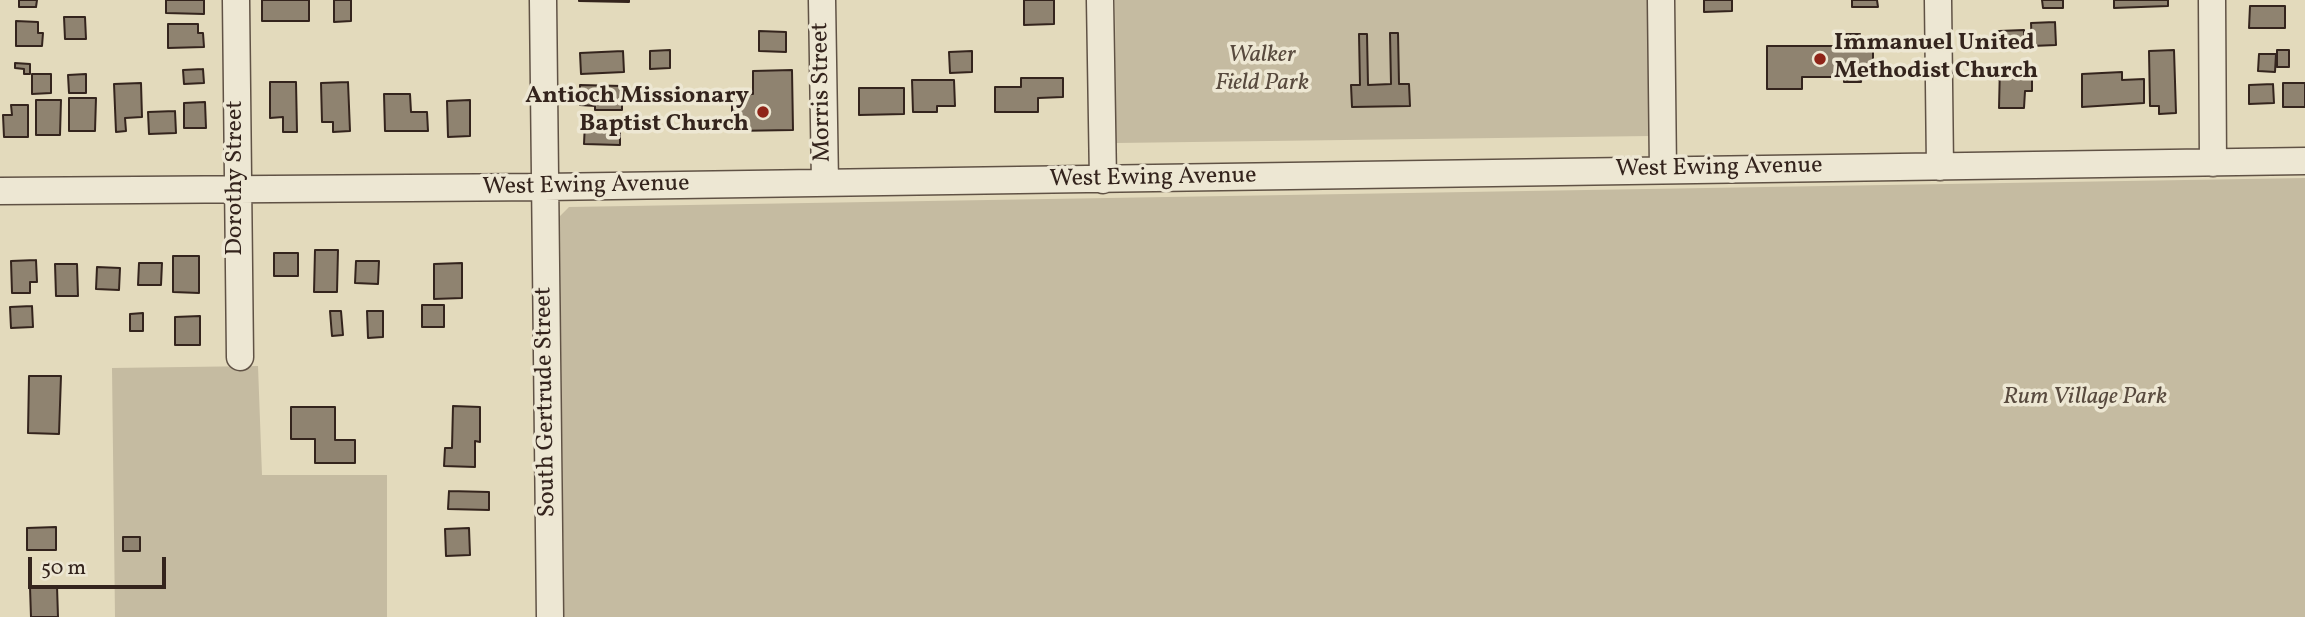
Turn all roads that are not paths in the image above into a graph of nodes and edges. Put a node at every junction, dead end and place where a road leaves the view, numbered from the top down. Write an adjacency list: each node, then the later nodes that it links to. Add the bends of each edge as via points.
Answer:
1 (236, 0): 15 (street, Dorothy Street)
2 (543, 0): 14 (street, South Gertrude Street)
3 (822, 0): 13 (street, Morris Street)
4 (1100, 0): 12 (street)
5 (1661, 0): 11 (street)
6 (1938, 0): 10 (street)
7 (2212, 0): 9 (street)
8 (2305, 161): 9 (street, West Ewing Avenue)
9 (2213, 163): 10 (street, West Ewing Avenue)
10 (1940, 167): 11 (street, West Ewing Avenue)
11 (1663, 170): 12 (street, West Ewing Avenue)
12 (1103, 180): 13 (street, West Ewing Avenue)
13 (825, 184): 14 (street, West Ewing Avenue)
14 (545, 187): 15 (street, West Ewing Avenue); 18 (street, South Gertrude Street)
15 (238, 189): 16 (street, West Ewing Avenue); 17 (street, Dorothy Street)
16 (0, 191)
17 (240, 357)
18 (550, 617)

